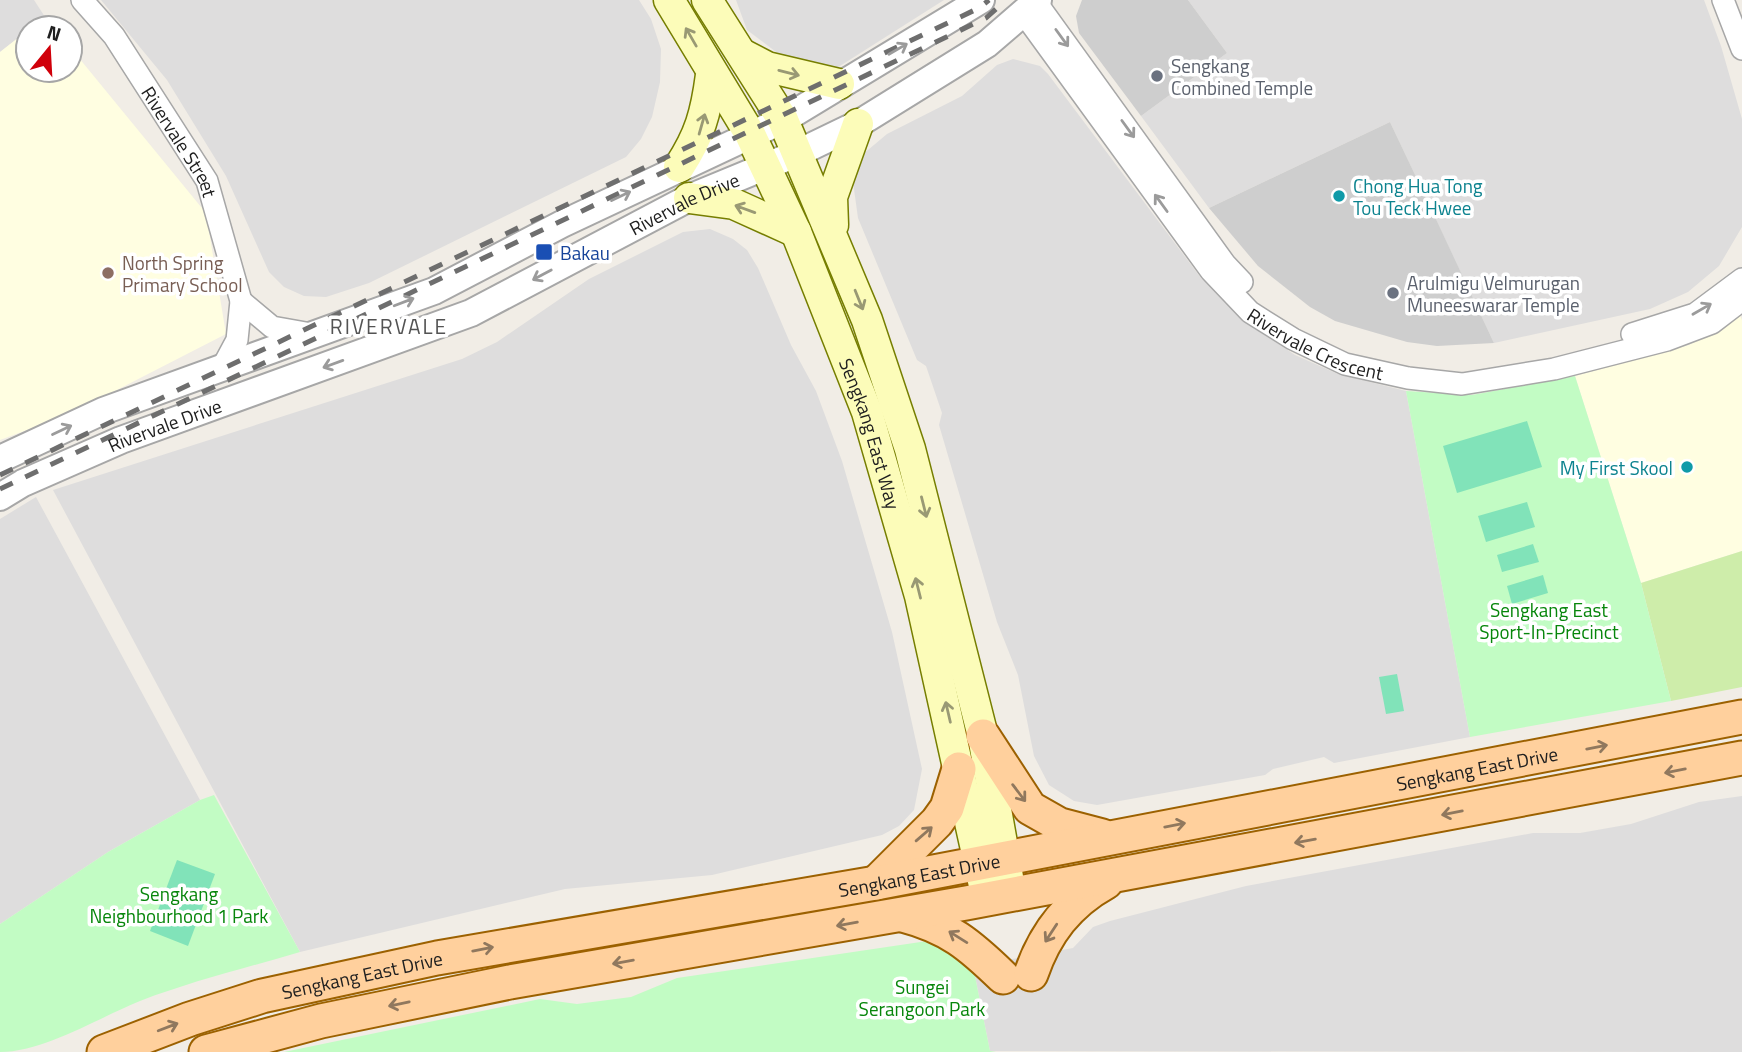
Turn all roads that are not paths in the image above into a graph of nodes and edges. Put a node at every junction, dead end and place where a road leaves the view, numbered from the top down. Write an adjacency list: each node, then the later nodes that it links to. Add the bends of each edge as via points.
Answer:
1 (82, 0): 24 (street, Rivervale Street, via 114,36 207,181)
2 (669, 0): 11 (main road, Sengkang East Way, one-way to 2)
3 (707, 0): 10 (main road, Sengkang East Way)
4 (981, 0): 12 (street, Rivervale Drive, one-way to 4)
5 (1723, 0): 9 (street)
6 (1735, 0): 8 (street)
7 (1032, 5): 14 (street, Rivervale Drive, via 987,44); 26 (street, Rivervale Crescent, via 1250,312 1293,339)
8 (1742, 16)
9 (1742, 49)
10 (741, 54): 12 (main road, one-way to 12, via 767,67); 13 (main road, Sengkang East Way)
11 (711, 75): 15 (main road, Sengkang East Way); 18 (main road, one-way to 11, via 698,138)
12 (839, 83): 13 (street, Rivervale Drive)
13 (783, 120): 15 (street, Rivervale Drive); 16 (main road, Sengkang East Way)
14 (858, 124): 16 (street, Rivervale Drive); 21 (main road, via 832,197)
15 (750, 134): 17 (main road, Sengkang East Way); 18 (street, Rivervale Drive)
16 (798, 153): 17 (street, Rivervale Drive); 21 (main road, Sengkang East Way)
17 (765, 166): 19 (street, Rivervale Drive); 20 (main road, Sengkang East Way)
18 (679, 167): 25 (street, Rivervale Drive, one-way to 18, via 434,291)
19 (689, 198): 20 (main road, one-way to 19, via 733,205); 29 (street, Rivervale Drive, one-way to 29, via 471,313 121,440)
20 (796, 232): 33 (main road, Sengkang East Way, one-way to 20, via 887,475)
21 (833, 236): 31 (main road, Sengkang East Way, one-way to 31, via 910,449)
22 (1742, 279): 26 (street, Rivervale Crescent, one-way to 22, via 1404,365 1461,369 1549,356 1668,325 1695,314)
23 (1742, 300): 26 (street, Rivervale Crescent, via 1712,323 1667,341 1554,369 1462,384 1345,364)
24 (241, 301): 25 (street, via 272,327); 27 (street, Rivervale Street, via 237,340)
25 (317, 335): 27 (street, Rivervale Drive)
26 (1325, 347)
27 (222, 368): 28 (street, Rivervale Drive, one-way to 27, via 103,411)
28 (0, 459)
29 (0, 497)
30 (1742, 717): 34 (main road, Sengkang East Drive, one-way to 30)
31 (983, 736): 34 (main road, one-way to 34, via 1030,808 1059,825); 35 (main road, Sengkang East Way)
32 (1742, 758): 36 (main road, Sengkang East Drive, one-way to 36)
33 (960, 769): 35 (main road, Sengkang East Way); 37 (main road, one-way to 33, via 937,822)
34 (1107, 838): 35 (main road, Sengkang East Drive)
35 (991, 861): 37 (main road, Sengkang East Drive); 38 (main road, Sengkang East Way)
36 (1120, 874): 38 (main road, Sengkang East Drive); 39 (main road, one-way to 39, via 1085,894 1066,912 1017,975 964,940)
37 (876, 883): 40 (main road, Sengkang East Drive, one-way to 37, via 190,1018 281,991 507,945)
38 (999, 897): 39 (main road, Sengkang East Drive)
39 (902, 915): 41 (main road, Sengkang East Drive, one-way to 41, via 487,986 274,1031)
40 (104, 1052)
41 (206, 1052)

